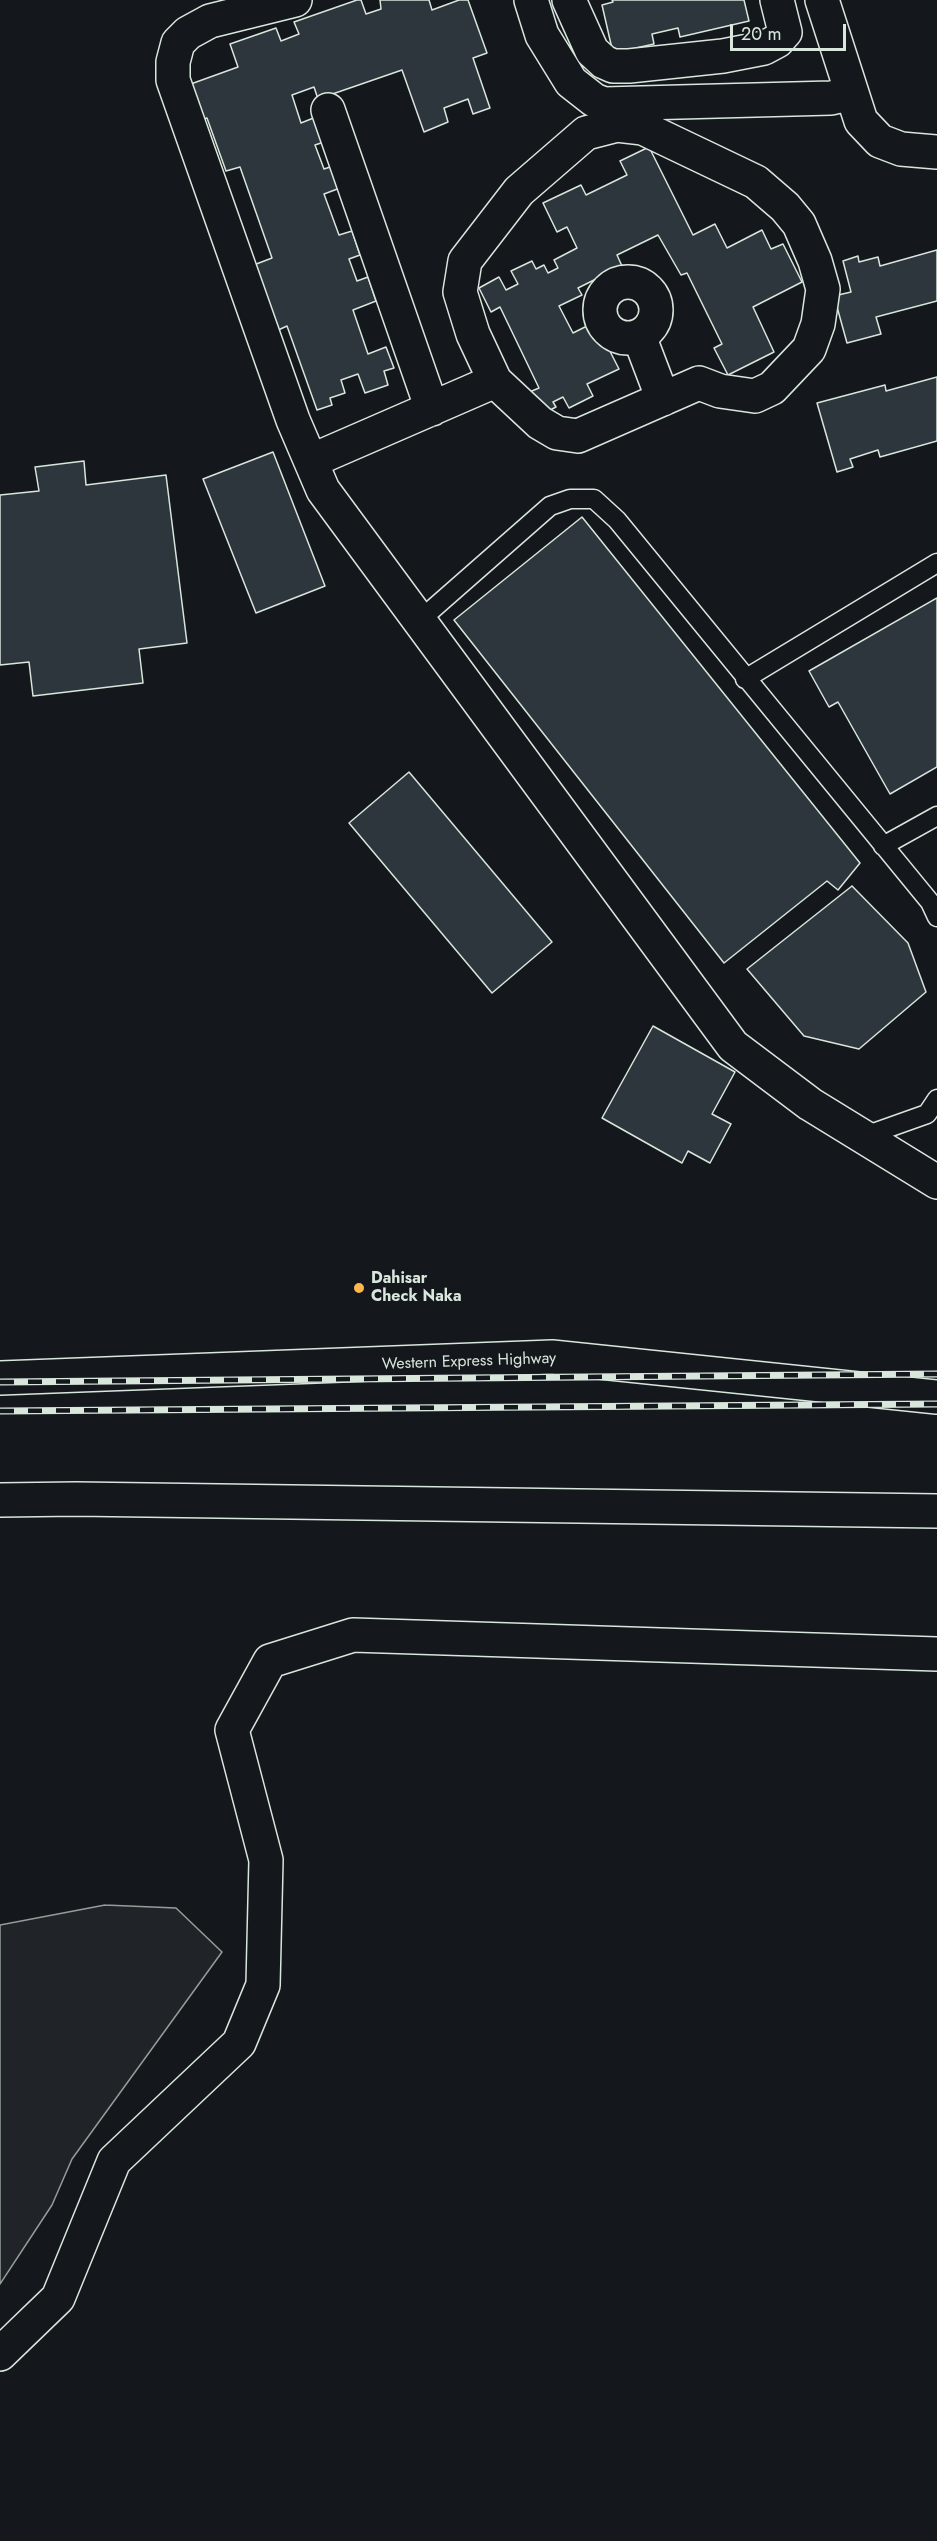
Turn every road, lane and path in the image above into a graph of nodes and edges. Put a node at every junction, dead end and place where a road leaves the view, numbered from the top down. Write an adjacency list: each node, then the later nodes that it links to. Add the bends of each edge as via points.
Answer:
1 (295, 0): 13 (main road, via 210,21 188,33 178,43 173,80)
2 (569, 0): 3 (main road, via 592,51 613,66 629,66 765,48 785,32)
3 (777, 0)
4 (822, 0): 6 (main road)
5 (516, 2): 6 (main road, via 571,82 604,104 831,99)
6 (852, 93): 8 (main road, via 861,121 880,141 901,149)
7 (328, 111): 12 (main road)
8 (937, 152)
9 (639, 336): 11 (main road)
10 (495, 381): 11 (main road, via 540,423 557,433 578,436); 11 (main road, via 473,334 460,291 465,261 519,191 586,133 617,125 643,128 756,182 799,224 823,289 818,324 809,349 772,387 755,396 720,391 699,383); 12 (main road)
11 (663, 399)
12 (432, 409): 13 (main road)
13 (311, 461): 15 (main road, via 323,490)
14 (937, 563): 16 (lane)
15 (419, 621): 16 (lane, via 550,506 570,499 594,499 616,520); 21 (main road, via 733,1046 810,1104)
16 (745, 679): 18 (lane)
17 (937, 816): 18 (lane)
18 (883, 846): 19 (lane, via 930,902)
19 (937, 917)
20 (934, 1113): 21 (lane)
21 (865, 1136): 22 (main road)
22 (937, 1182)
23 (0, 1378): 24 (main road, Western Express Highway, via 552,1357)
24 (937, 1397)
25 (0, 1500): 26 (main road)
26 (937, 1511)
27 (937, 1654): 28 (main road, via 353,1635 270,1661 232,1730 266,1860 262,1985 239,2043 114,2161 58,2298)
28 (0, 2354)

